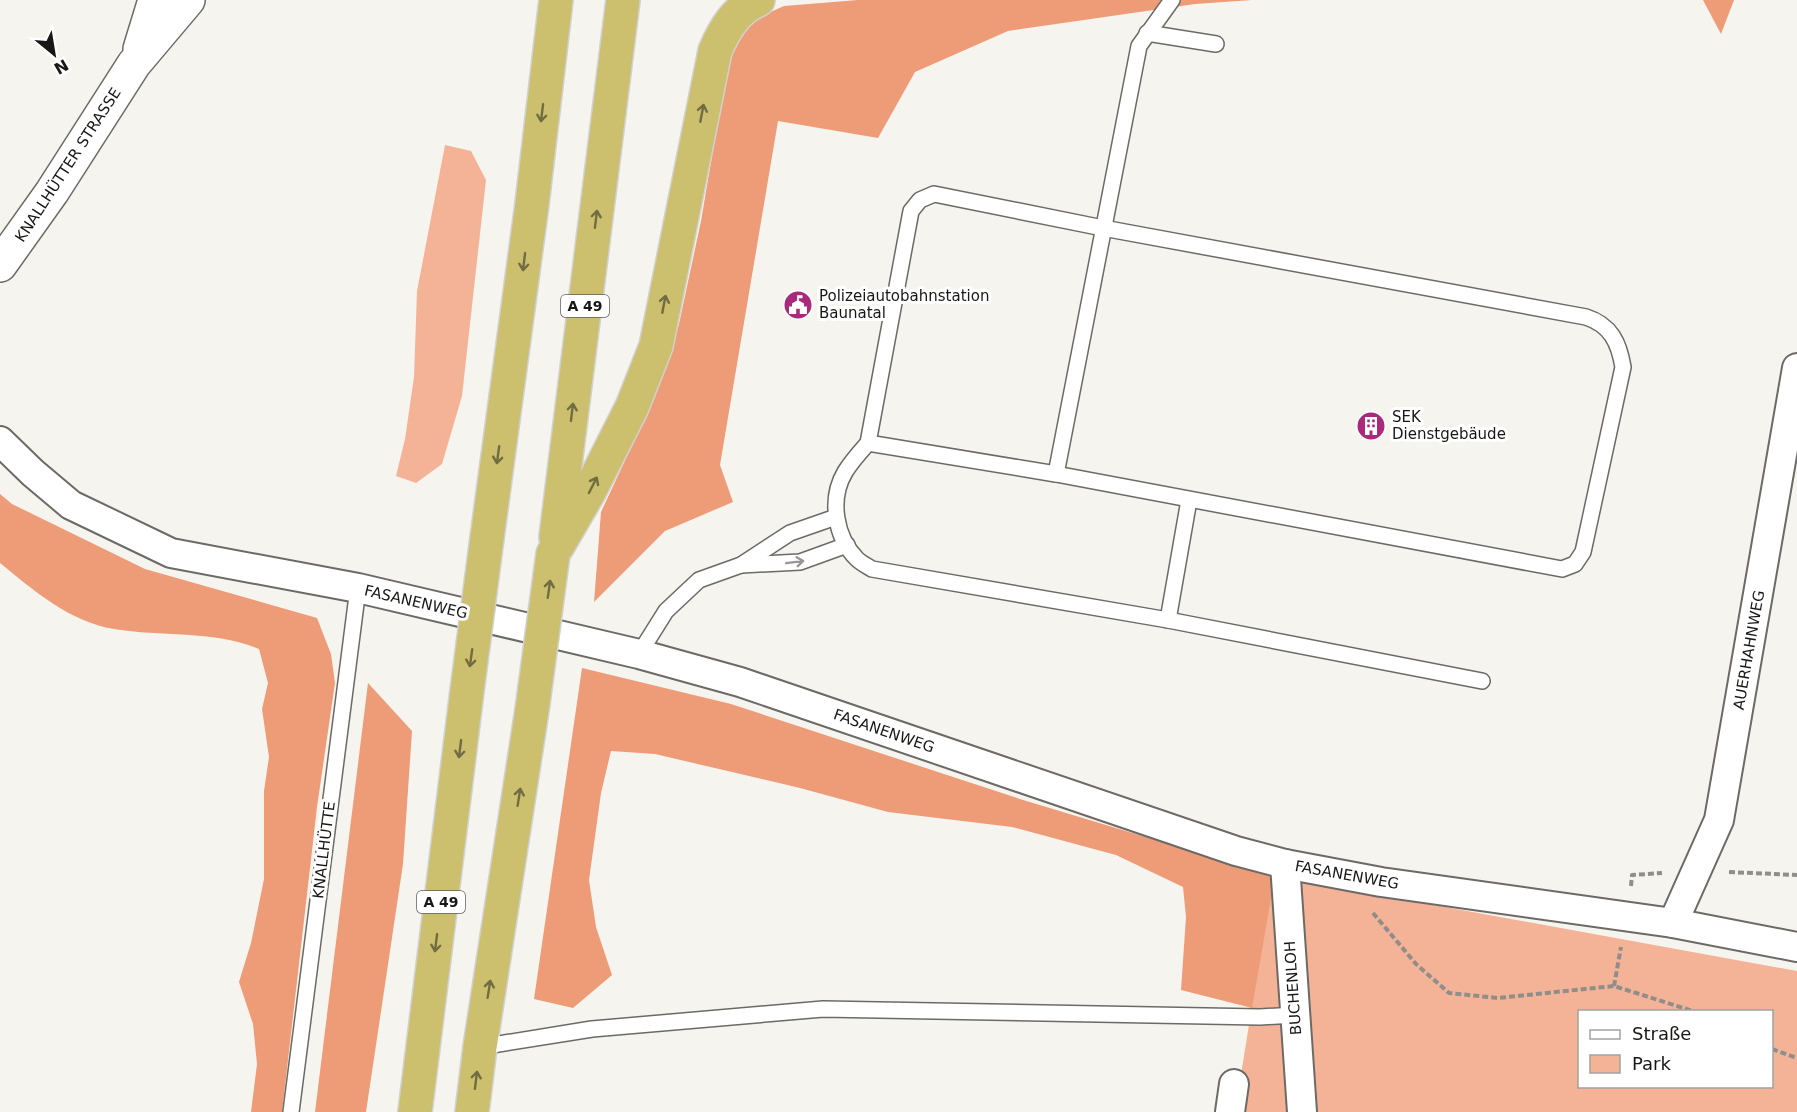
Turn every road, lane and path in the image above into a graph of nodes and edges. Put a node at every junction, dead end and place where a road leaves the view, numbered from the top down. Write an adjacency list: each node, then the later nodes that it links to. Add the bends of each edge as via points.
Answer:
1 (556, 0): 36 (highway, A 49, one-way to 36, bridge)
2 (623, 0): 17 (highway, A 49, one-way to 2)
3 (758, 0): 17 (highway, one-way to 3, via 632,406 656,346 715,51 737,15)
4 (1172, 0): 6 (lane)
5 (180, 1): 9 (street, KNALLHÜTTER STRASSE)
6 (1147, 33): 7 (lane); 8 (lane, via 1139,46)
7 (1216, 44)
8 (1103, 228): 12 (lane, via 934,194 920,200 911,211); 13 (lane); 14 (lane, via 1586,317 1599,321 1620,351 1623,367 1583,552 1575,564 1562,569)
9 (0, 265)
10 (1797, 368): 24 (street, AUERHAHNWEG, via 1719,820)
11 (0, 441): 19 (street, FASANENWEG, via 71,505 171,553)
12 (868, 443): 13 (lane); 15 (lane, via 844,473 836,500)
13 (1056, 474): 14 (lane)
14 (1190, 500): 20 (lane)
15 (836, 518): 16 (lane); 18 (lane, via 790,533)
16 (847, 545): 18 (lane, one-way to 16, via 800,562); 20 (lane, via 857,560 872,569)
17 (553, 554): 31 (highway, A 49, one-way to 17, bridge)
18 (741, 565): 21 (lane, via 699,580 666,610)
19 (358, 588): 21 (street, FASANENWEG); 35 (lane, KNALLHÜTTE)
20 (1168, 620): 22 (lane)
21 (639, 654): 23 (street, FASANENWEG, via 740,682 1236,851)
22 (1482, 681)
23 (1285, 864): 25 (street, FASANENWEG); 30 (street, BUCHENLOH)
24 (1696, 871): 26 (path); 27 (street, AUERHAHNWEG)
25 (1342, 875): 27 (street, FASANENWEG); 29 (path, via 1416,964 1449,993 1498,998 1614,986)
26 (1797, 875)
27 (1673, 923): 28 (street, FASANENWEG)
28 (1797, 947)
29 (1693, 1010)
30 (1295, 1015): 31 (lane, via 823,1009 592,1029); 39 (street, BUCHENLOH)
31 (480, 1047): 37 (highway, A 49, one-way to 31)
32 (1773, 1049): 33 (path)
33 (1797, 1058)
34 (1234, 1084): 38 (street)
35 (291, 1112)
36 (416, 1112)
37 (472, 1112)
38 (1230, 1112)
39 (1302, 1112)

